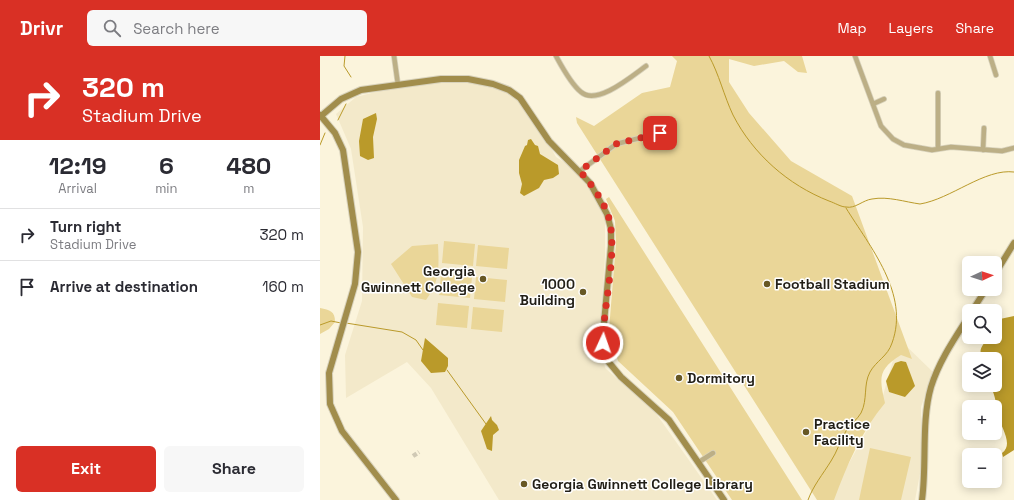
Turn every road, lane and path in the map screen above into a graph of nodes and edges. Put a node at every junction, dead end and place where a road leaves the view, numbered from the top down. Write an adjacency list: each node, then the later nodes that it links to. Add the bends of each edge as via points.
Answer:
1 (394, 56): 7 (street)
2 (556, 56): 5 (street, via 579,92 589,96 601,95)
3 (855, 56): 10 (street)
4 (990, 56): 6 (street)
5 (646, 66)
6 (996, 75)
7 (398, 85): 11 (street, via 361,90 340,99); 17 (street, via 441,79 468,79 509,90 524,103 559,152)
8 (938, 93): 14 (street)
9 (884, 99): 10 (street)
10 (873, 104): 14 (street, via 881,126 893,139 917,148)
11 (320, 116): 23 (street, via 335,133 343,150 358,252 355,284 329,373 330,404 342,431)
12 (984, 128): 16 (street)
13 (660, 133): 17 (street, via 616,144)
14 (938, 148): 16 (street)
15 (1014, 148): 16 (street, via 1002,151)
16 (983, 150)
17 (580, 171): 22 (street, via 602,202 611,229 603,334 607,360 620,377 670,420)
18 (1014, 243): 19 (street)
19 (1002, 263)
20 (962, 327): 25 (street, via 931,387)
21 (713, 453): 22 (street)
22 (699, 462): 24 (street)
23 (396, 500)
24 (724, 500)
25 (922, 500)

